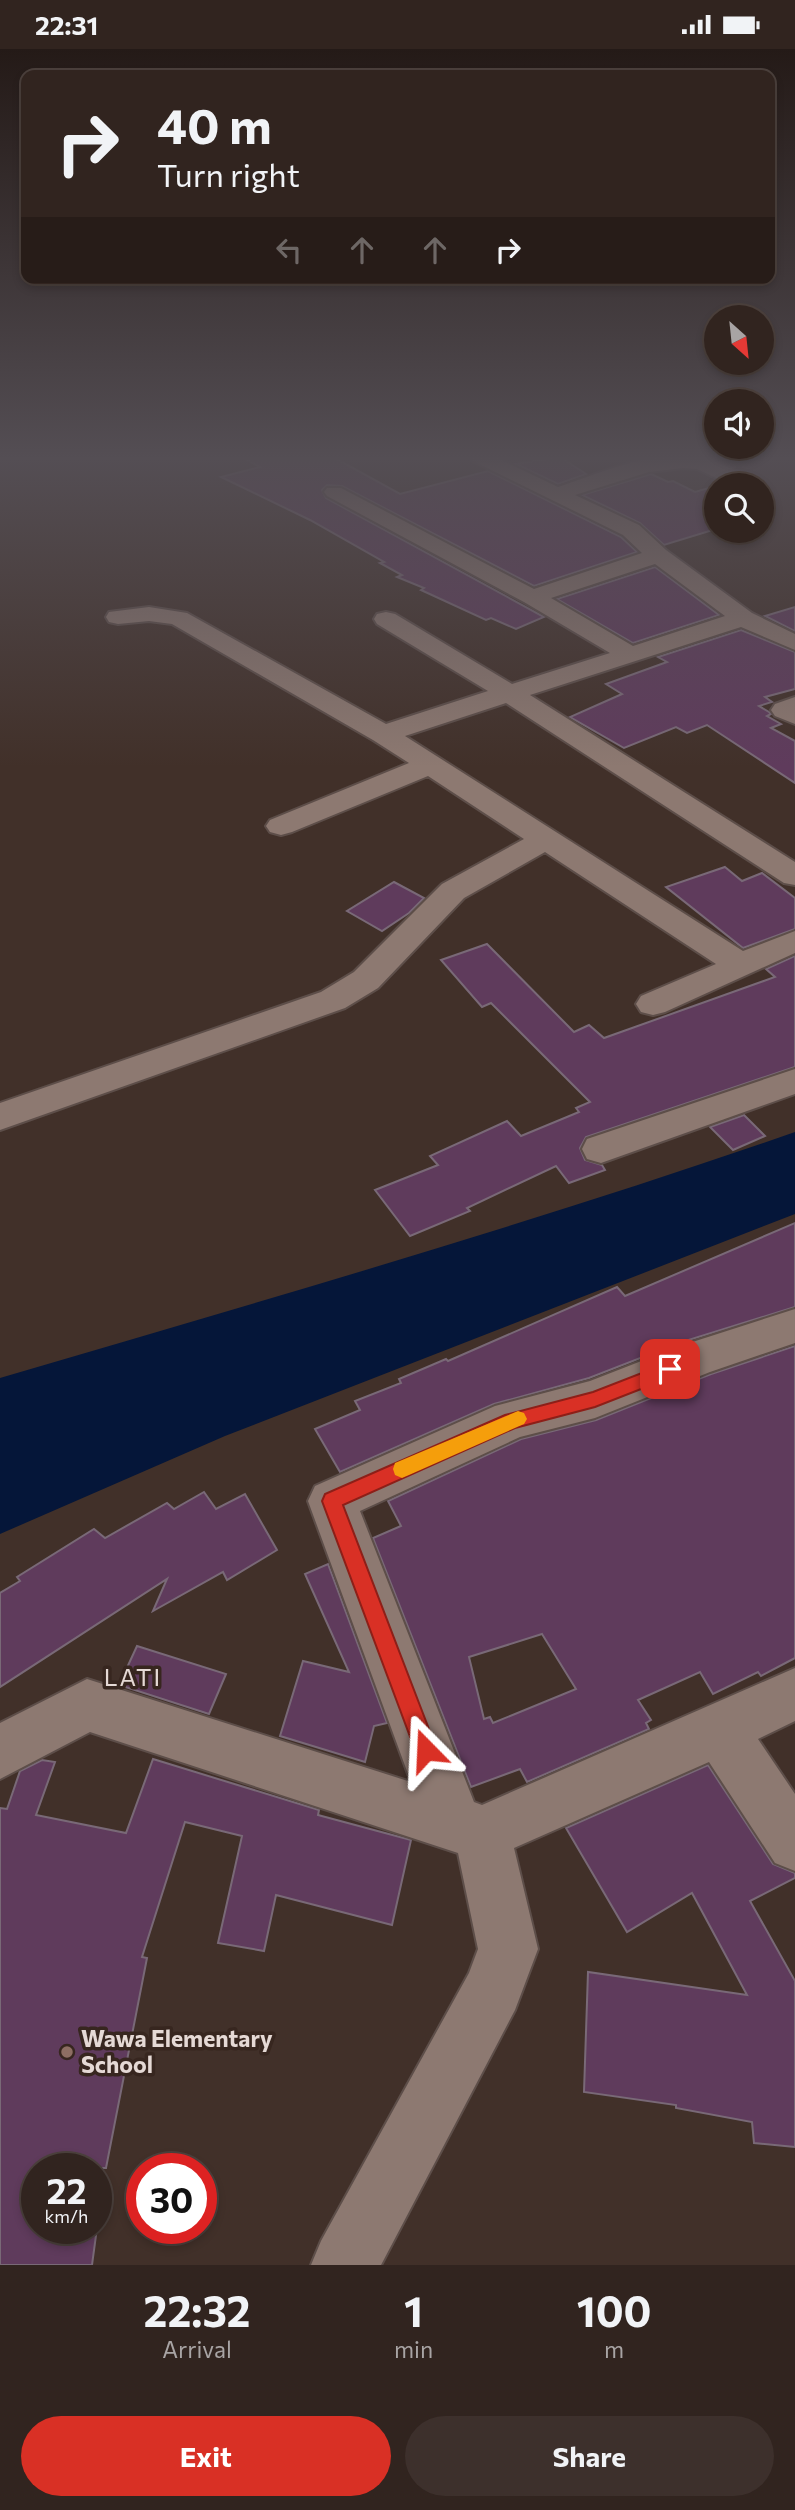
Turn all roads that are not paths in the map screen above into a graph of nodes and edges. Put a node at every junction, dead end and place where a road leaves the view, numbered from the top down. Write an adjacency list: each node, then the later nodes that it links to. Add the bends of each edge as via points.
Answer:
1 (463, 560): 4 (street)
2 (642, 560): 4 (street)
3 (665, 560): 6 (street)
4 (532, 597): 9 (street)
5 (118, 617): 13 (street, via 149,614 178,618)
6 (743, 618): 8 (street); 9 (street)
7 (386, 619): 10 (street)
8 (795, 643)
9 (631, 655): 10 (street)
10 (509, 693): 13 (street); 17 (street)
11 (795, 705): 12 (street, via 785,710)
12 (795, 716)
13 (383, 734): 14 (street)
14 (430, 765): 15 (street); 16 (street)
15 (281, 826)
16 (546, 839): 19 (street); 22 (street, via 453,891 366,980 334,1000)
17 (795, 876)
18 (795, 941): 19 (street)
19 (741, 965): 20 (street)
20 (653, 1004)
21 (795, 1081): 23 (street)
22 (0, 1117)
23 (601, 1149)
24 (795, 1327): 28 (street, via 695,1359 595,1399 512,1420 332,1501)
25 (795, 1693): 26 (street)
26 (720, 1730): 28 (street); 29 (street)
27 (0, 1752): 28 (street, via 87,1706)
28 (468, 1829): 30 (street, via 508,1949 494,1989)
29 (795, 1843)
30 (345, 2265)

